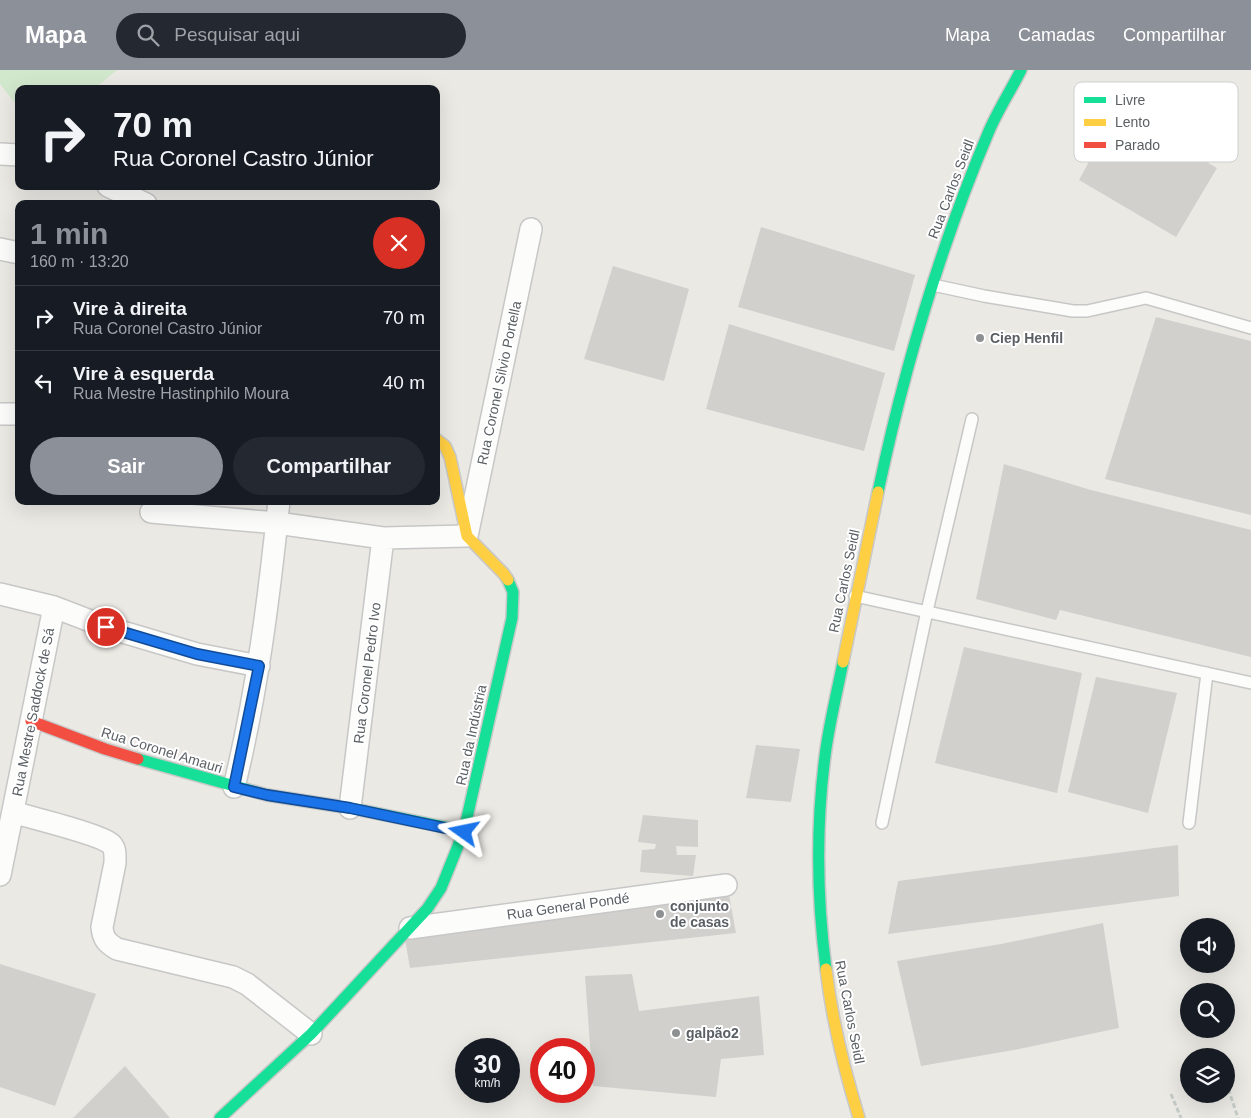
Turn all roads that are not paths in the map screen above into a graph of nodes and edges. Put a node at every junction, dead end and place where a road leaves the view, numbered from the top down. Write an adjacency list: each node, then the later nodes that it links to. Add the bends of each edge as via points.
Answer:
1 (1020, 70): 9 (street, Rua Carlos Seidl, via 990,128 946,241)
2 (0, 154): 3 (street)
3 (15, 155)
4 (116, 190): 5 (street)
5 (138, 200)
6 (532, 229): 18 (street, Rua Coronel Silvio Portella)
7 (0, 249): 8 (street)
8 (15, 252)
9 (933, 285): 10 (lane, via 1073,311 1146,298); 21 (street, Rua Carlos Seidl, via 894,417)
10 (1251, 328)
11 (0, 414): 12 (street)
12 (15, 414)
13 (972, 419): 23 (lane)
14 (440, 442): 18 (street, via 450,457)
15 (279, 505): 17 (street)
16 (151, 512): 17 (street)
17 (277, 523): 19 (street); 24 (street)
18 (467, 536): 19 (street); 33 (street, Rua da Indústria, via 504,574 514,602)
19 (383, 538): 29 (street, Rua Coronel Pedro Ivo)
20 (0, 594): 22 (street)
21 (855, 596): 23 (lane); 39 (street, Rua Carlos Seidl, via 825,755 819,877 829,995 847,1078)
22 (54, 607): 24 (street, via 106,627 197,654); 27 (street, Rua Mestre Saddock de Sá)
23 (927, 612): 25 (lane); 31 (lane)
24 (259, 666): 28 (street)
25 (1207, 673): 26 (lane); 32 (lane)
26 (1251, 683)
27 (31, 721): 28 (street, Rua Coronel Amauri, via 105,749); 30 (street, Rua Mestre Saddock de Sá)
28 (234, 787): 29 (street, Rua Coronel Amauri)
29 (350, 808): 33 (street, Rua Coronel Amauri)
30 (13, 812): 34 (street, Rua Mestre Saddock de Sá); 37 (street, via 100,838 112,846 114,863 102,927 106,942 117,949 233,977 253,988)
31 (882, 823)
32 (1188, 823)
33 (464, 832): 36 (street, Rua da Indústria, via 441,888 428,909)
34 (0, 875)
35 (726, 885): 36 (street, Rua General Pondé)
36 (410, 928): 37 (street, Rua da Indústria)
37 (311, 1034): 38 (street, Rua da Indústria)
38 (220, 1118)
39 (860, 1118)

